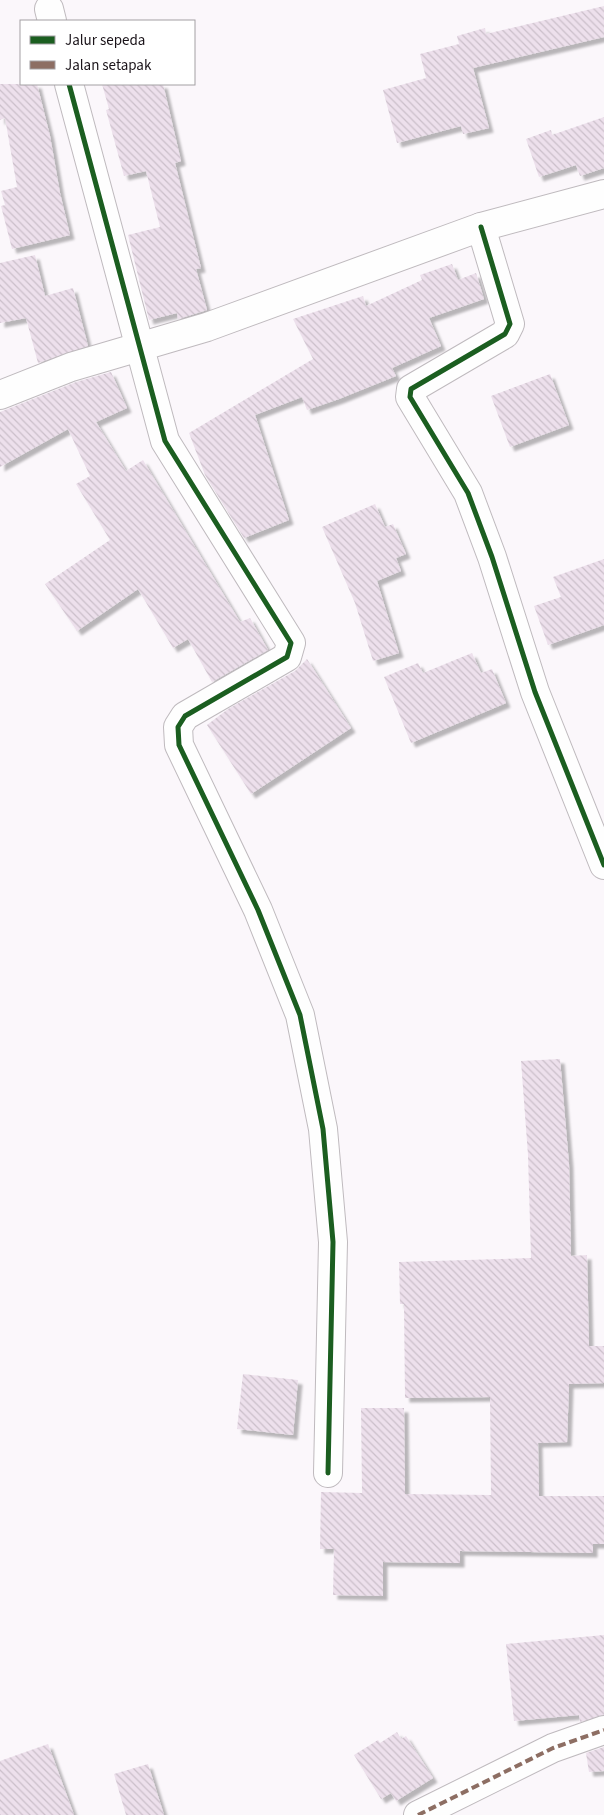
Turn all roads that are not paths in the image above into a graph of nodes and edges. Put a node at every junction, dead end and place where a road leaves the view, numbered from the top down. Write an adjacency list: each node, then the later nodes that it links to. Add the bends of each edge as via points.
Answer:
1 (69, 85): 4 (street)
2 (604, 194): 3 (street)
3 (481, 227): 4 (street, via 208,327); 6 (street, via 510,324 505,334 411,389 410,397 468,493 535,692)
4 (140, 346): 5 (street, via 70,366); 7 (street, via 166,441 291,643 287,657 186,716 178,727 179,745 258,910 300,1015 323,1128 333,1242)
5 (0, 395)
6 (604, 862)
7 (328, 1473)
8 (604, 1730): 9 (street, via 553,1748)
9 (418, 1815)

